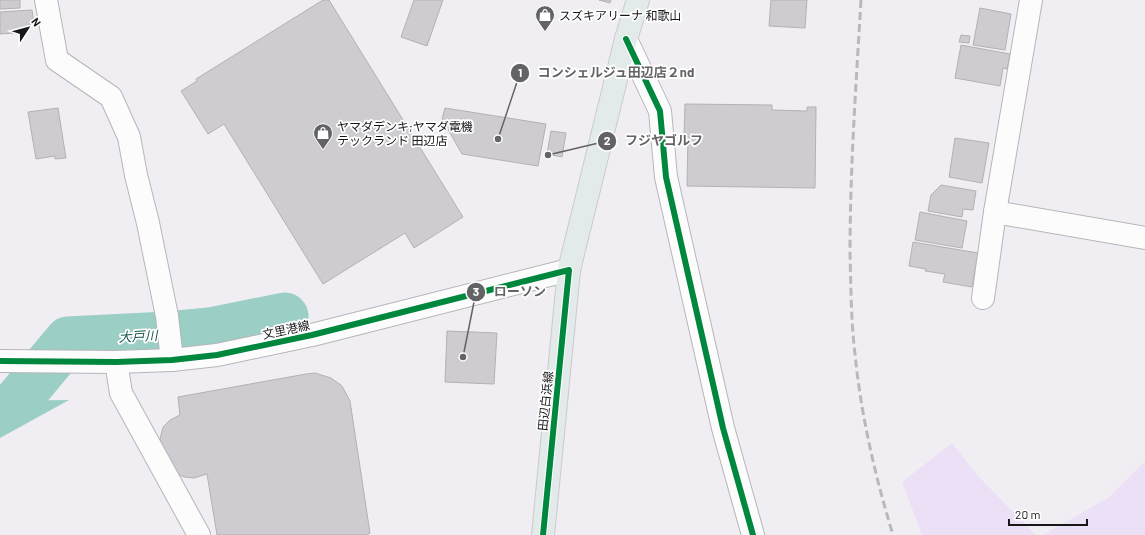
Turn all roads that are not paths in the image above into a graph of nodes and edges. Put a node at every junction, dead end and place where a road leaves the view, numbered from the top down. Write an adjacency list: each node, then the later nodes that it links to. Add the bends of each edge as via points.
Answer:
1 (46, 0): 9 (street, via 57,60 111,97 129,137 167,316)
2 (638, 0): 4 (main road, 田辺白浜線)
3 (1032, 0): 5 (street)
4 (626, 39): 7 (main road, 田辺白浜線); 14 (street, via 660,111 666,177 723,428)
5 (995, 212): 6 (street); 8 (street)
6 (1145, 238)
7 (569, 270): 9 (street, 文里港線, via 312,335 217,355); 13 (main road, 田辺白浜線)
8 (983, 298)
9 (171, 352): 11 (street, 文里港線)
10 (0, 361): 11 (street, 文里港線)
11 (116, 362): 12 (street, via 121,393)
12 (199, 535)
13 (543, 535)
14 (753, 535)

